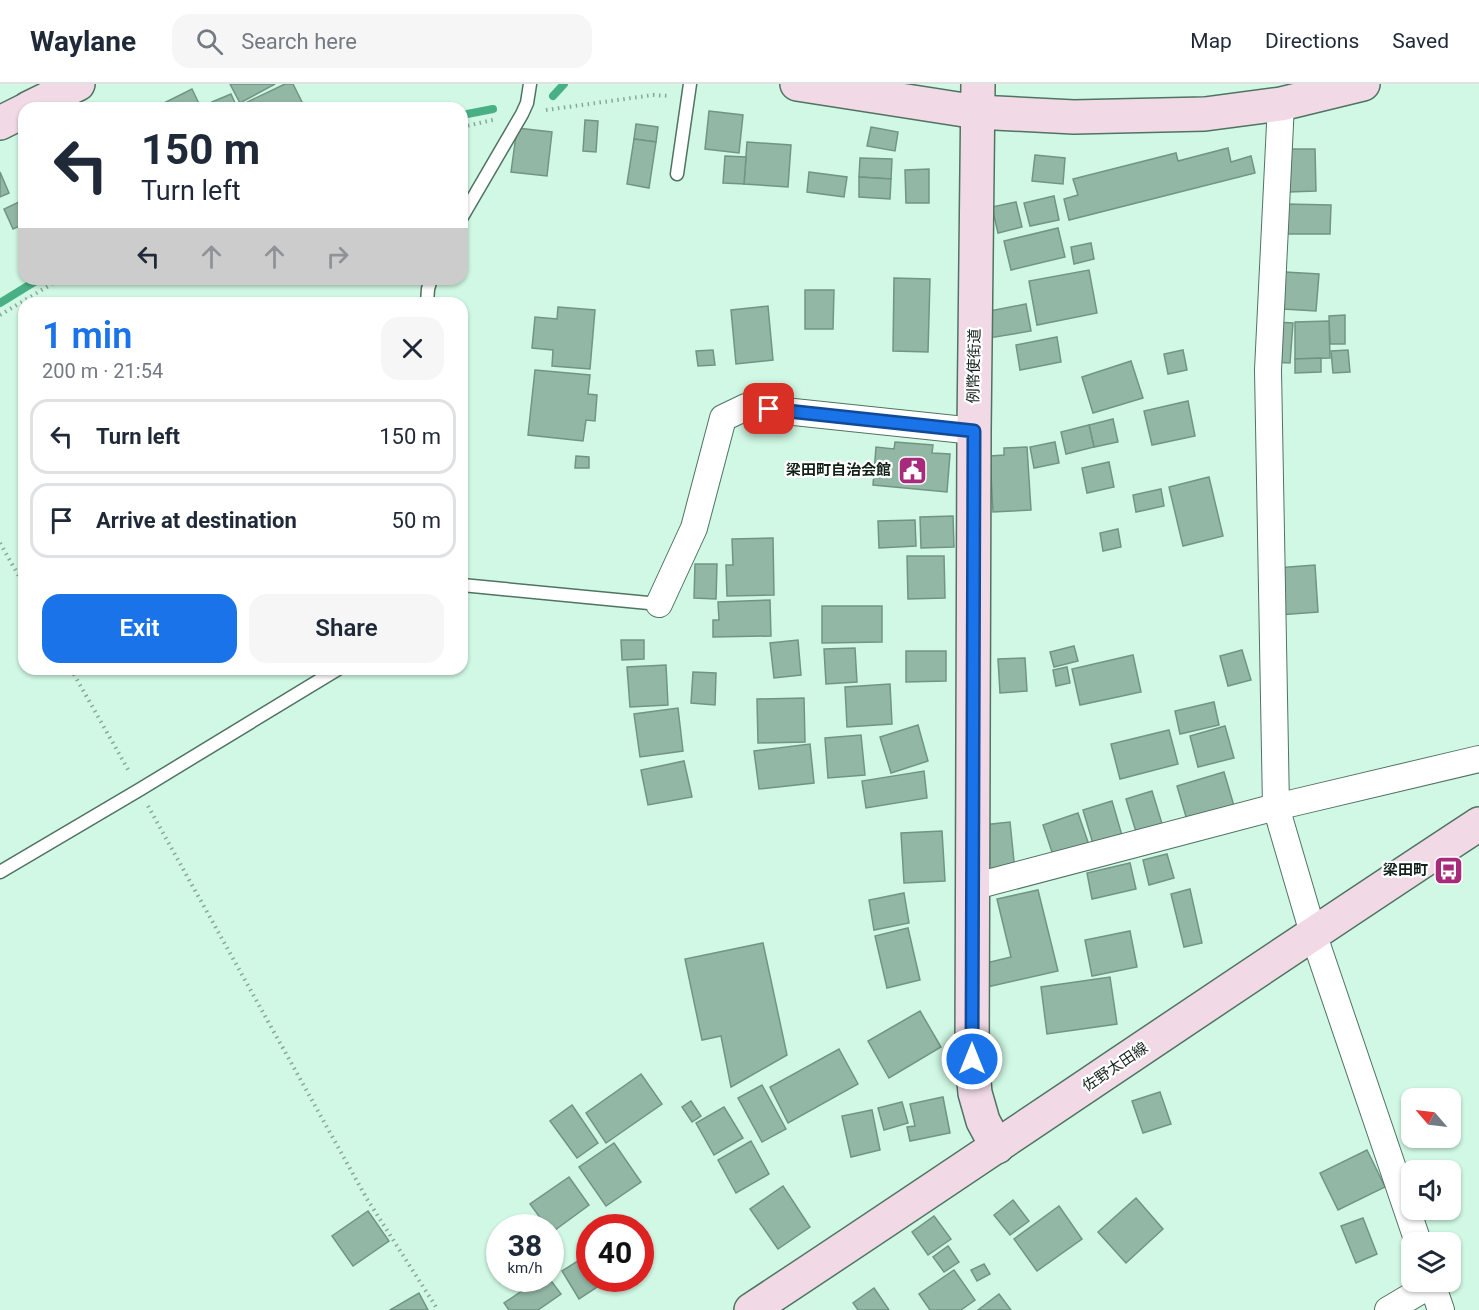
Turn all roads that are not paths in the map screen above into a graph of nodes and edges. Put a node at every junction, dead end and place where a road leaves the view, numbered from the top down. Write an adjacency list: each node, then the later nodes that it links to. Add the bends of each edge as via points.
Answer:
1 (78, 84): 7 (street)
2 (530, 84): 12 (lane, via 522,114)
3 (690, 84): 11 (lane)
4 (797, 84): 6 (street)
5 (1363, 84): 8 (street)
6 (977, 98): 8 (street, via 1074,117 1204,114); 13 (street, 例幣使街道)
7 (42, 102)
8 (1281, 104): 18 (street, via 1268,370)
9 (18, 114): 10 (street)
10 (0, 123)
11 (677, 174)
12 (468, 207)
13 (974, 431): 15 (street, via 746,406 723,418 694,528); 21 (street, 例幣使街道)
14 (468, 586): 15 (lane)
15 (659, 604)
16 (328, 675): 20 (lane)
17 (1479, 759): 18 (street)
18 (1276, 807): 21 (street); 22 (street)
19 (1479, 824): 22 (street, 佐野太田線)
20 (0, 872)
21 (972, 887): 23 (street, 例幣使街道, via 975,1093 983,1121)
22 (1313, 933): 23 (street, 佐野太田線); 24 (street)
23 (997, 1147): 27 (street, 佐野太田線)
24 (1415, 1232)
25 (1416, 1292): 28 (street)
26 (1435, 1292): 29 (street)
27 (751, 1310)
28 (1388, 1310)
29 (1441, 1310)

